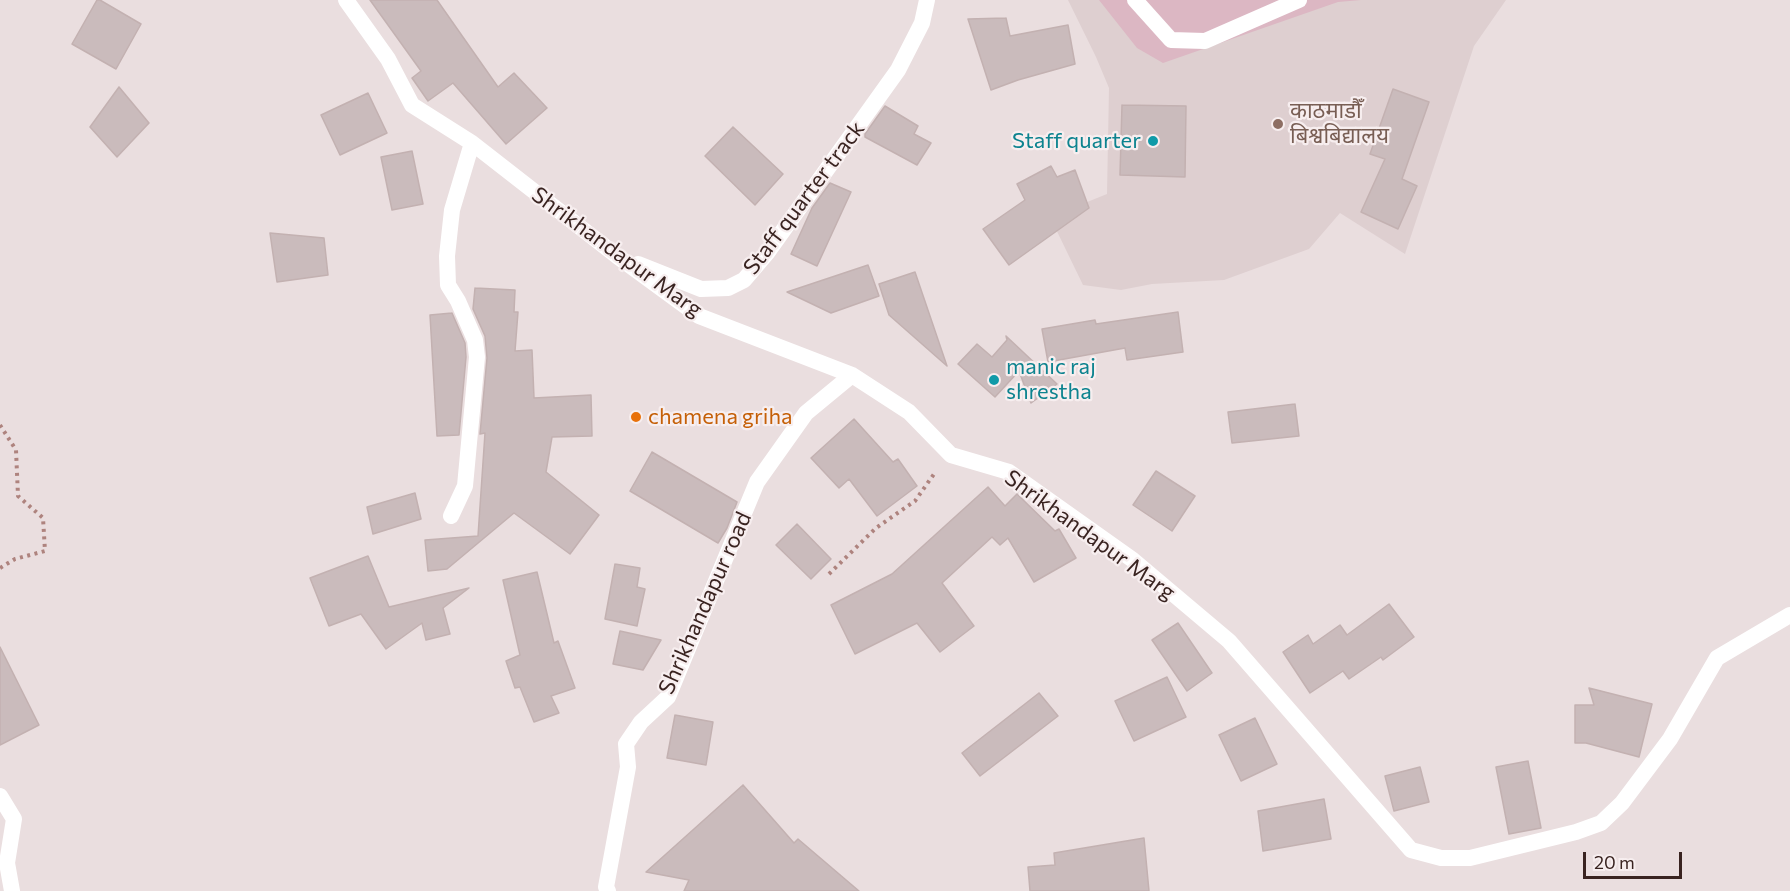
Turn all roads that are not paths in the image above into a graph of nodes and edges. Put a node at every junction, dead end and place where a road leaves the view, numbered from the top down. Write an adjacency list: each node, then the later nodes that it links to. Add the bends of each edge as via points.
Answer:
1 (346, 0): 5 (street, Shrikhandapur Marg, via 388,59 412,105)
2 (927, 0): 6 (street, Staff quarter track, via 922,23 898,70 744,280 728,288 701,289)
3 (1135, 0): 4 (street, via 1172,40 1205,41)
4 (1299, 0)
5 (472, 143): 6 (street, Shrikhandapur Marg); 8 (street, via 452,210 447,256 448,285 475,340 477,357 465,486)
6 (617, 256): 7 (street, Shrikhandapur Marg, via 699,316)
7 (852, 375): 9 (street, Shrikhandapur Marg, via 909,412 951,455 1009,472 1133,560 1229,641 1411,850 1441,858 1470,858 1601,823 1622,803 1670,739 1717,658); 12 (street, Shrikhandapur road, via 806,413 757,482 668,697 641,722 626,744 628,766)
8 (451, 516)
9 (1790, 615)
10 (0, 796): 11 (street, via 14,819 7,863)
11 (12, 891)
12 (608, 891)

